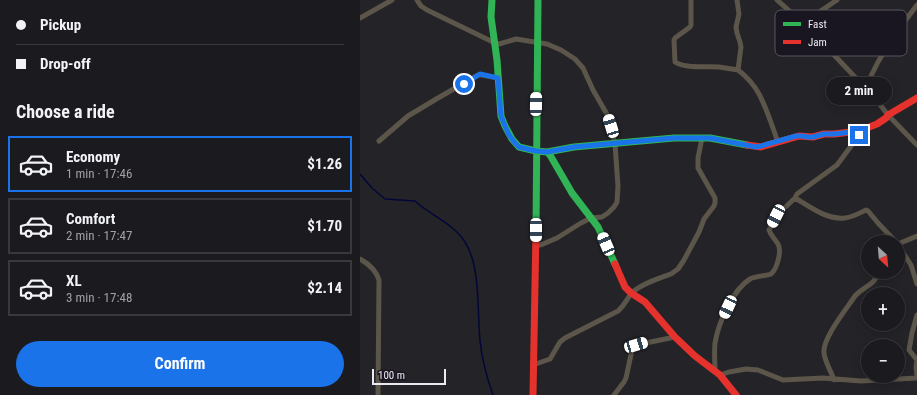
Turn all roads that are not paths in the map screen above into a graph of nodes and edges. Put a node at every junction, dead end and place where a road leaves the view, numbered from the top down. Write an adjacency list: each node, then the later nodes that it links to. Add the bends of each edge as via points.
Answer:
1 (392, 0): 12 (street)
2 (417, 0): 15 (street, via 427,10)
3 (492, 0): 15 (street, via 491,17)
4 (538, 0): 14 (street)
5 (691, 0): 18 (street, via 691,25 674,40 675,62)
6 (737, 0): 18 (street, via 740,14 736,27 741,47)
7 (776, 0): 10 (street)
8 (836, 0): 11 (street)
9 (917, 5): 13 (street)
10 (788, 10)
11 (821, 10)
12 (360, 18)
13 (907, 18)
14 (537, 42): 15 (street, via 516,40); 27 (street, via 561,50 583,68 608,116); 29 (street)
15 (495, 43): 19 (street)
16 (834, 56): 20 (street)
17 (882, 56): 20 (street)
18 (738, 70): 26 (street, via 759,93)
19 (498, 78): 25 (street, via 478,75 408,116); 29 (street, via 501,116 509,135 519,147)
20 (865, 88): 22 (street)
21 (917, 98): 22 (street)
22 (888, 115): 23 (street, via 877,124); 28 (street)
23 (860, 131): 26 (street, via 813,137 799,136); 31 (street, via 837,165)
24 (702, 138): 26 (street, via 756,147); 27 (street); 41 (street, via 698,168 715,198 714,206 704,219 678,269 644,284)
25 (379, 141)
26 (778, 142)
27 (616, 144): 30 (street); 32 (street, via 617,202 602,217)
28 (917, 145)
29 (536, 151): 30 (street); 36 (street)
30 (547, 152): 32 (street)
31 (795, 198): 33 (street, via 824,215 837,218 866,210); 45 (street, via 776,216 769,230 779,245 776,269 772,274 753,277 742,286 720,325 714,358)
32 (591, 218): 36 (street, via 557,238); 41 (street, via 598,227 625,287)
33 (889, 235)
34 (917, 236): 35 (street)
35 (905, 241)
36 (536, 246): 44 (street)
37 (905, 255): 40 (street)
38 (360, 259): 48 (street, via 376,272 379,280)
39 (876, 279): 47 (street, via 859,292 828,338 824,352)
40 (917, 284)
41 (631, 294): 43 (street, via 645,302); 44 (street, via 624,307 565,338 550,359)
42 (917, 315): 46 (street, via 909,350 917,360)
43 (675, 338): 45 (street); 50 (street, via 636,345 632,349 626,378)
44 (533, 365): 49 (street)
45 (718, 374): 47 (street, via 746,369 758,370 783,380); 51 (street)
46 (917, 377): 47 (street)
47 (834, 380)
48 (378, 395)
49 (533, 395)
50 (614, 395)
51 (736, 395)

